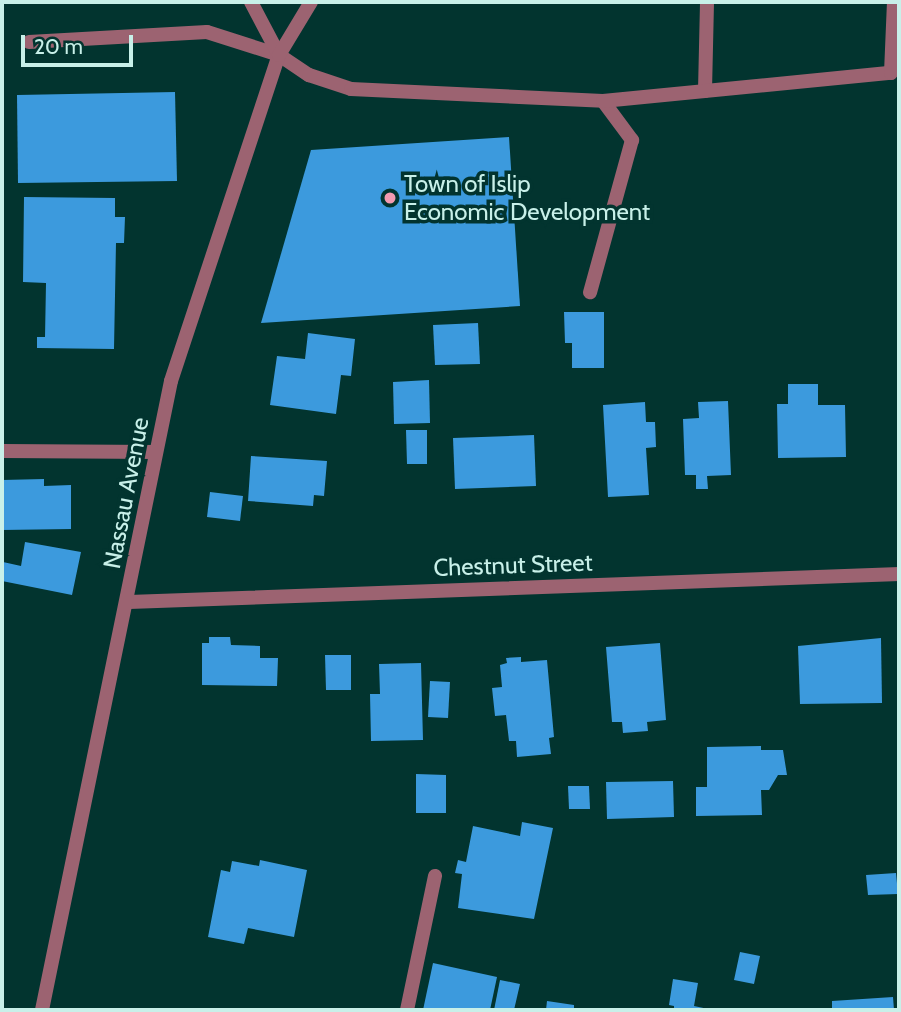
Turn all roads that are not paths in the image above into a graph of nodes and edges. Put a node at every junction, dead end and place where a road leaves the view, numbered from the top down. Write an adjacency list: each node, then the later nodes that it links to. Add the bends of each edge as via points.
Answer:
1 (251, 2): 6 (street)
2 (311, 2): 6 (street, Nassau Avenue)
3 (707, 2): 7 (street)
4 (894, 2): 7 (street, via 891,73)
5 (29, 42): 6 (street, via 207,33)
6 (279, 55): 8 (street, via 309,75 351,89); 11 (street, Nassau Avenue, via 171,381)
7 (705, 91): 8 (street)
8 (603, 101): 9 (street, via 632,140)
9 (590, 292)
10 (2, 451): 11 (street)
11 (156, 452): 13 (street, Nassau Avenue)
12 (899, 574): 13 (street, Chestnut Street)
13 (129, 602): 15 (street, Nassau Avenue)
14 (435, 876): 16 (street)
15 (42, 1010)
16 (407, 1010)

